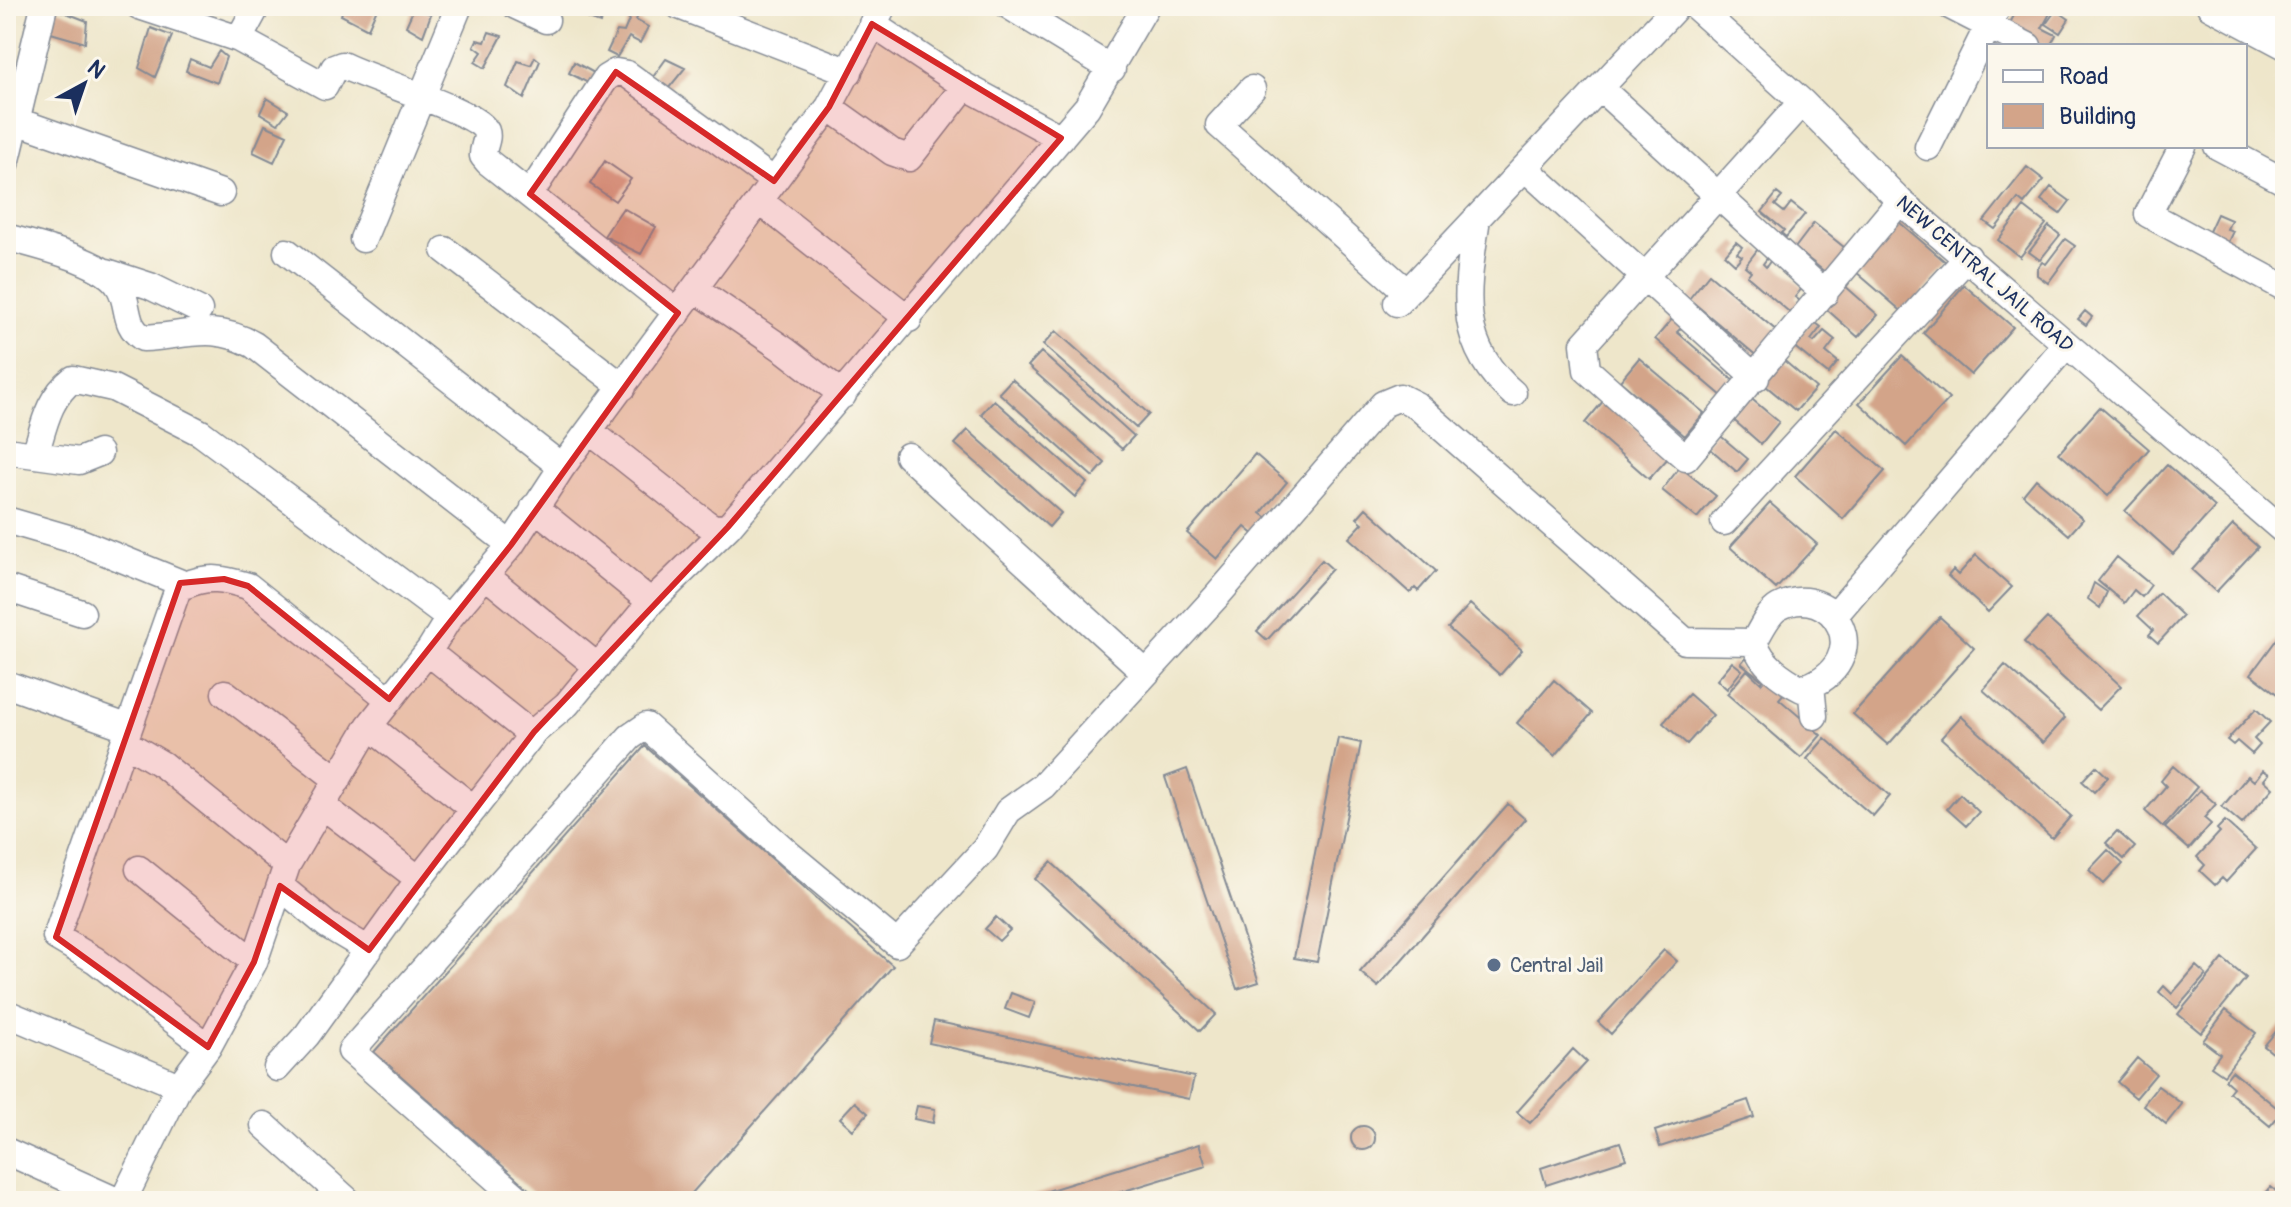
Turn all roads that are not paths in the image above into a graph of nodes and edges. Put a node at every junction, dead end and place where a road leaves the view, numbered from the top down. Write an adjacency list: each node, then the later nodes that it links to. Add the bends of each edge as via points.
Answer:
1 (44, 6): 21 (street)
2 (139, 6): 16 (street)
3 (257, 6): 16 (street)
4 (459, 6): 25 (street)
5 (516, 6): 15 (street)
6 (679, 6): 20 (street)
7 (1009, 6): 19 (street)
8 (1146, 6): 19 (street)
9 (1677, 6): 23 (street)
10 (1695, 6): 26 (street, NEW CENTRAL JAIL ROAD)
11 (1950, 6): 14 (street)
12 (2210, 6): 18 (street)
13 (878, 15): 20 (street); 22 (street)
14 (1993, 16): 17 (street); 30 (street)
15 (546, 20)
16 (239, 39): 25 (street, via 325,86 334,68 342,65)
17 (2026, 44)
18 (2285, 46)
19 (1112, 69): 29 (street)
20 (849, 72): 27 (street)
21 (14, 82): 28 (street)
22 (965, 86): 27 (street, via 909,158 892,152); 29 (street)
23 (1600, 88): 34 (street); 39 (street)
24 (1252, 89): 41 (street, via 1219,125 1402,298)
25 (422, 94): 38 (street, via 482,126 487,137 483,156); 43 (street)
26 (1802, 102): 39 (street); 40 (street, NEW CENTRAL JAIL ROAD)
27 (829, 107): 36 (street)
28 (14, 120): 33 (street); 37 (street)
29 (1061, 138): 54 (street)
30 (1928, 147)
31 (2182, 148): 49 (street, via 2148,214)
32 (2221, 148): 35 (street)
33 (6, 164)
34 (1525, 168): 41 (street); 48 (street)
35 (2285, 182)
36 (767, 192): 38 (street, via 627,74 616,72 606,78); 50 (street); 54 (street)
37 (221, 193)
38 (530, 194): 53 (street)
39 (1719, 194): 48 (street); 51 (street)
40 (1900, 201): 46 (street, NEW CENTRAL JAIL ROAD); 51 (street)
41 (1477, 218): 58 (street, via 1469,297 1475,349)
42 (6, 237): 47 (street)
43 (363, 239)
44 (445, 250): 57 (street)
45 (287, 252): 65 (street)
46 (1968, 257): 55 (street, NEW CENTRAL JAIL ROAD); 68 (street)
47 (103, 271): 52 (street); 71 (street, via 123,292 133,332 143,338 215,330 254,345)
48 (1645, 276): 56 (street); 56 (street, via 1584,344 1587,370 1686,458)
49 (2285, 288)
50 (695, 289): 53 (street); 59 (street)
51 (1825, 293): 56 (street)
52 (199, 310)
53 (678, 313): 57 (street)
54 (909, 319): 59 (street)
55 (2066, 345): 70 (street, NEW CENTRAL JAIL ROAD); 77 (street)
56 (1756, 378)
57 (623, 387): 60 (street)
58 (1513, 393)
59 (843, 395): 69 (street)
60 (591, 432): 65 (street); 69 (street, via 706,523)
61 (6, 451): 63 (street)
62 (99, 453): 63 (street, via 79,461)
63 (35, 455): 78 (street, via 46,414 63,386 73,379 113,388 201,433)
64 (908, 456): 82 (street)
65 (562, 467): 66 (street)
66 (534, 507): 71 (street); 75 (street)
67 (6, 520): 73 (street, via 78,541)
68 (1724, 522)
69 (728, 527): 75 (street)
70 (2285, 532)
71 (511, 545): 72 (street)
72 (485, 575): 78 (street); 81 (street)
73 (180, 583): 86 (street, via 214,578 248,586); 89 (street)
74 (6, 588): 76 (street)
75 (651, 602): 81 (street)
76 (82, 613)
77 (1835, 615): 79 (street, via 1802,600 1777,608); 84 (street, via 1843,635 1843,656 1837,668)
78 (449, 618): 80 (street)
79 (1754, 642): 82 (street, via 1685,641 1416,405 1400,397 1383,404); 84 (street, via 1758,655 1790,683 1802,689)
80 (428, 652): 86 (street); 90 (street)
81 (598, 667): 90 (street)
82 (1146, 673): 107 (street, via 1043,786 1008,811 985,849 897,944 646,726 630,737 351,1051)
83 (6, 684): 89 (street)
84 (1811, 685): 87 (street)
85 (225, 693): 91 (street)
86 (389, 699): 88 (street)
87 (1814, 716)
88 (369, 726): 91 (street); 93 (street)
89 (127, 735): 95 (street); 100 (street, via 56,937 95,960)
90 (532, 735): 93 (street)
91 (338, 780): 92 (street)
92 (323, 806): 95 (street); 96 (street)
93 (474, 809): 96 (street)
94 (139, 869): 98 (street)
95 (283, 875): 97 (street, via 327,925); 98 (street)
96 (419, 879): 97 (street)
97 (369, 950): 101 (street)
98 (254, 962): 100 (street)
99 (6, 1013): 102 (street)
100 (208, 1047): 102 (street)
101 (277, 1068)
102 (179, 1086): 105 (street)
103 (264, 1125): 106 (street)
104 (6, 1151): 105 (street)
105 (120, 1201)
106 (348, 1201)
107 (521, 1201)

